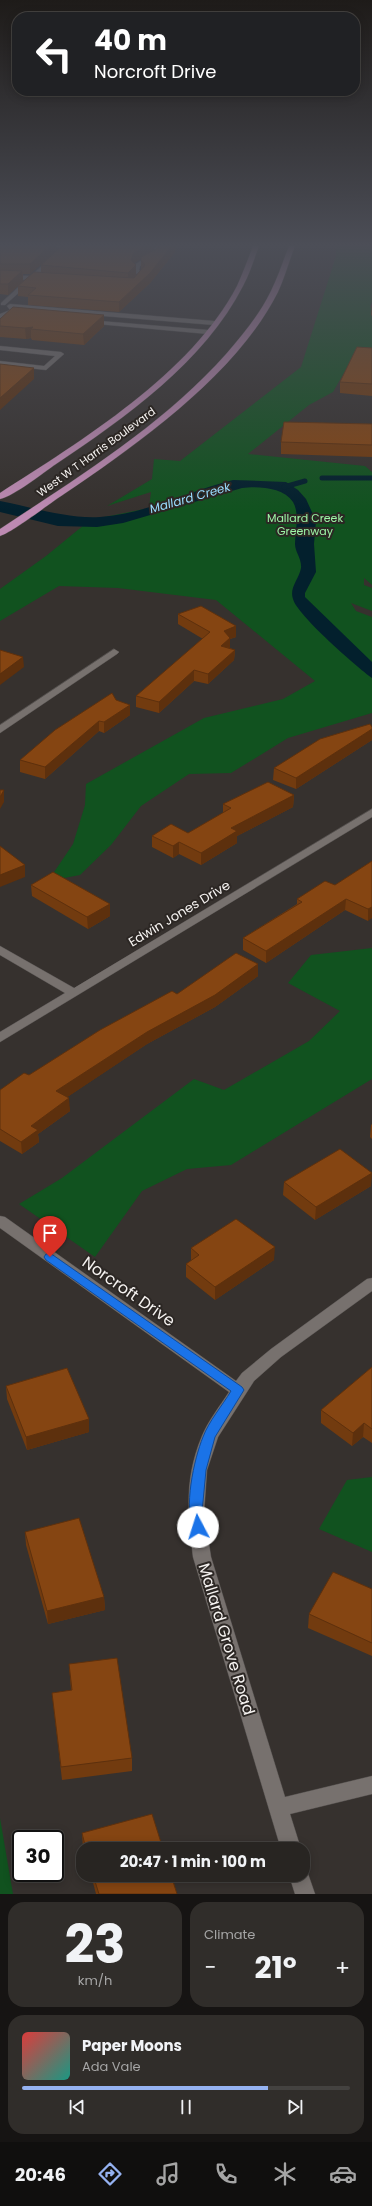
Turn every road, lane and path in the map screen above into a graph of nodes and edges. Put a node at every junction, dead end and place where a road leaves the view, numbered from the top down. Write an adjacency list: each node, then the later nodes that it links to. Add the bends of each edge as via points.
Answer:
1 (206, 334): 5 (main road, West W T Harris Boulevard, via 167,374 124,411 77,447)
2 (246, 334): 6 (main road, West W T Harris Boulevard, via 209,376 128,446)
3 (0, 348): 4 (street, via 61,354 46,368)
4 (0, 363)
5 (0, 497)
6 (0, 533)
7 (114, 652): 8 (street)
8 (0, 730)
9 (372, 812): 11 (street, Edwin Jones Drive)
10 (0, 950): 11 (street)
11 (74, 993): 12 (street, Edwin Jones Drive)
12 (0, 1038)
13 (0, 1221): 15 (street, Norcroft Drive)
14 (372, 1283): 15 (street, Mallard Grove Road, via 276,1353 248,1377)
15 (238, 1390): 17 (street, Mallard Grove Road, via 210,1436 199,1470 196,1512 202,1557)
16 (372, 1785): 17 (street)
17 (279, 1808): 18 (street, Mallard Grove Road)
18 (289, 1842)
19 (301, 1882): 20 (street)
20 (305, 1894)

